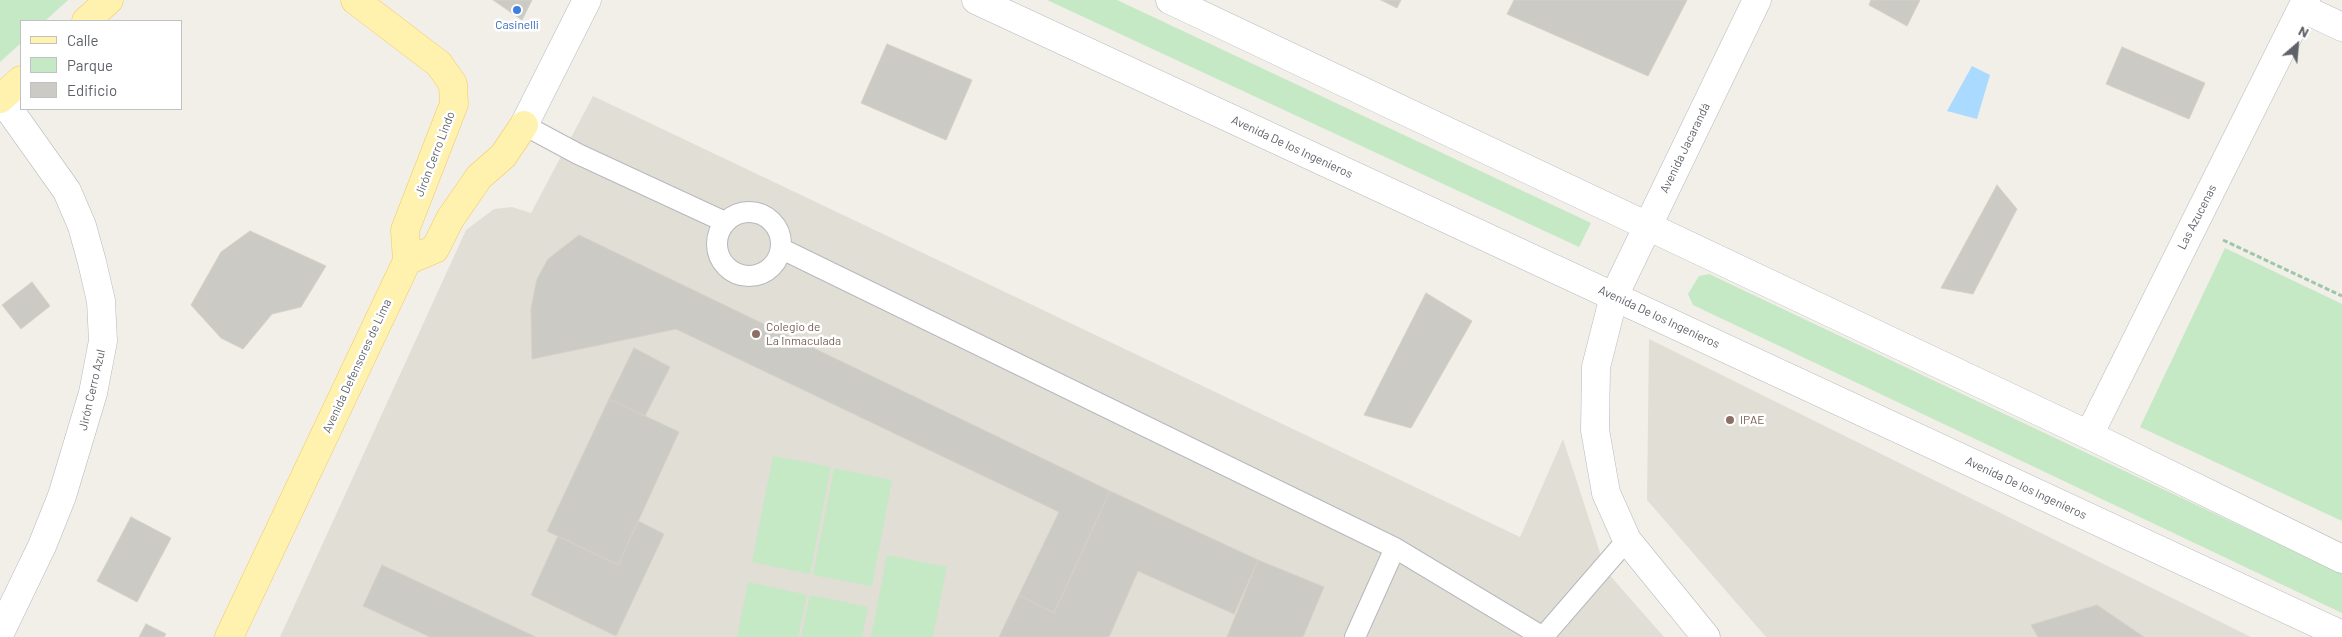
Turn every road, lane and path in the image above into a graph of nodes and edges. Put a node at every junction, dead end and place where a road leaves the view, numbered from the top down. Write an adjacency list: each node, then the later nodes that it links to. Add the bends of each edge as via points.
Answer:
1 (109, 0): 8 (main road)
2 (355, 0): 17 (main road, Jirón Cerro Lindo, via 439,64 453,84 454,104 405,230)
3 (587, 0): 12 (street)
4 (976, 0): 18 (street, Avenida De los Ingenieros)
5 (1170, 0): 14 (street)
6 (1757, 0): 14 (street, Avenida Jacarandá)
7 (2304, 4): 9 (street); 15 (street, Las Azucenas)
8 (87, 20)
9 (2342, 27)
10 (20, 81): 11 (main road)
11 (1, 98): 24 (street, Jirón Cerro Azul, via 67,191 82,226 101,301 103,341 93,393 62,496 42,546)
12 (524, 125): 13 (lane, via 578,154); 17 (main road, via 503,156 479,177 450,219 435,248)
13 (725, 222): 16 (lane, via 739,213 755,212 770,218 780,232); 16 (lane, via 718,236 718,250 724,264 736,273 750,276 765,273 776,263)
14 (1647, 225): 18 (street, Avenida Jacarandá); 20 (street)
15 (2193, 226): 19 (path); 20 (street, Las Azucenas)
16 (782, 249): 22 (lane)
17 (407, 261): 26 (main road, Avenida Defensores de Lima)
18 (1614, 296): 21 (street, Avenida Jacarandá, via 1596,367 1594,430 1606,493); 25 (street, Avenida De los Ingenieros)
19 (2342, 296)
20 (2090, 435): 23 (street)
21 (1627, 540): 28 (lane); 29 (street, Avenida Jacarandá)
22 (1395, 548): 27 (lane); 28 (lane)
23 (2342, 559)
24 (1, 628)
25 (2342, 635)
26 (229, 637)
27 (1355, 637)
28 (1543, 637)
29 (1706, 637)

